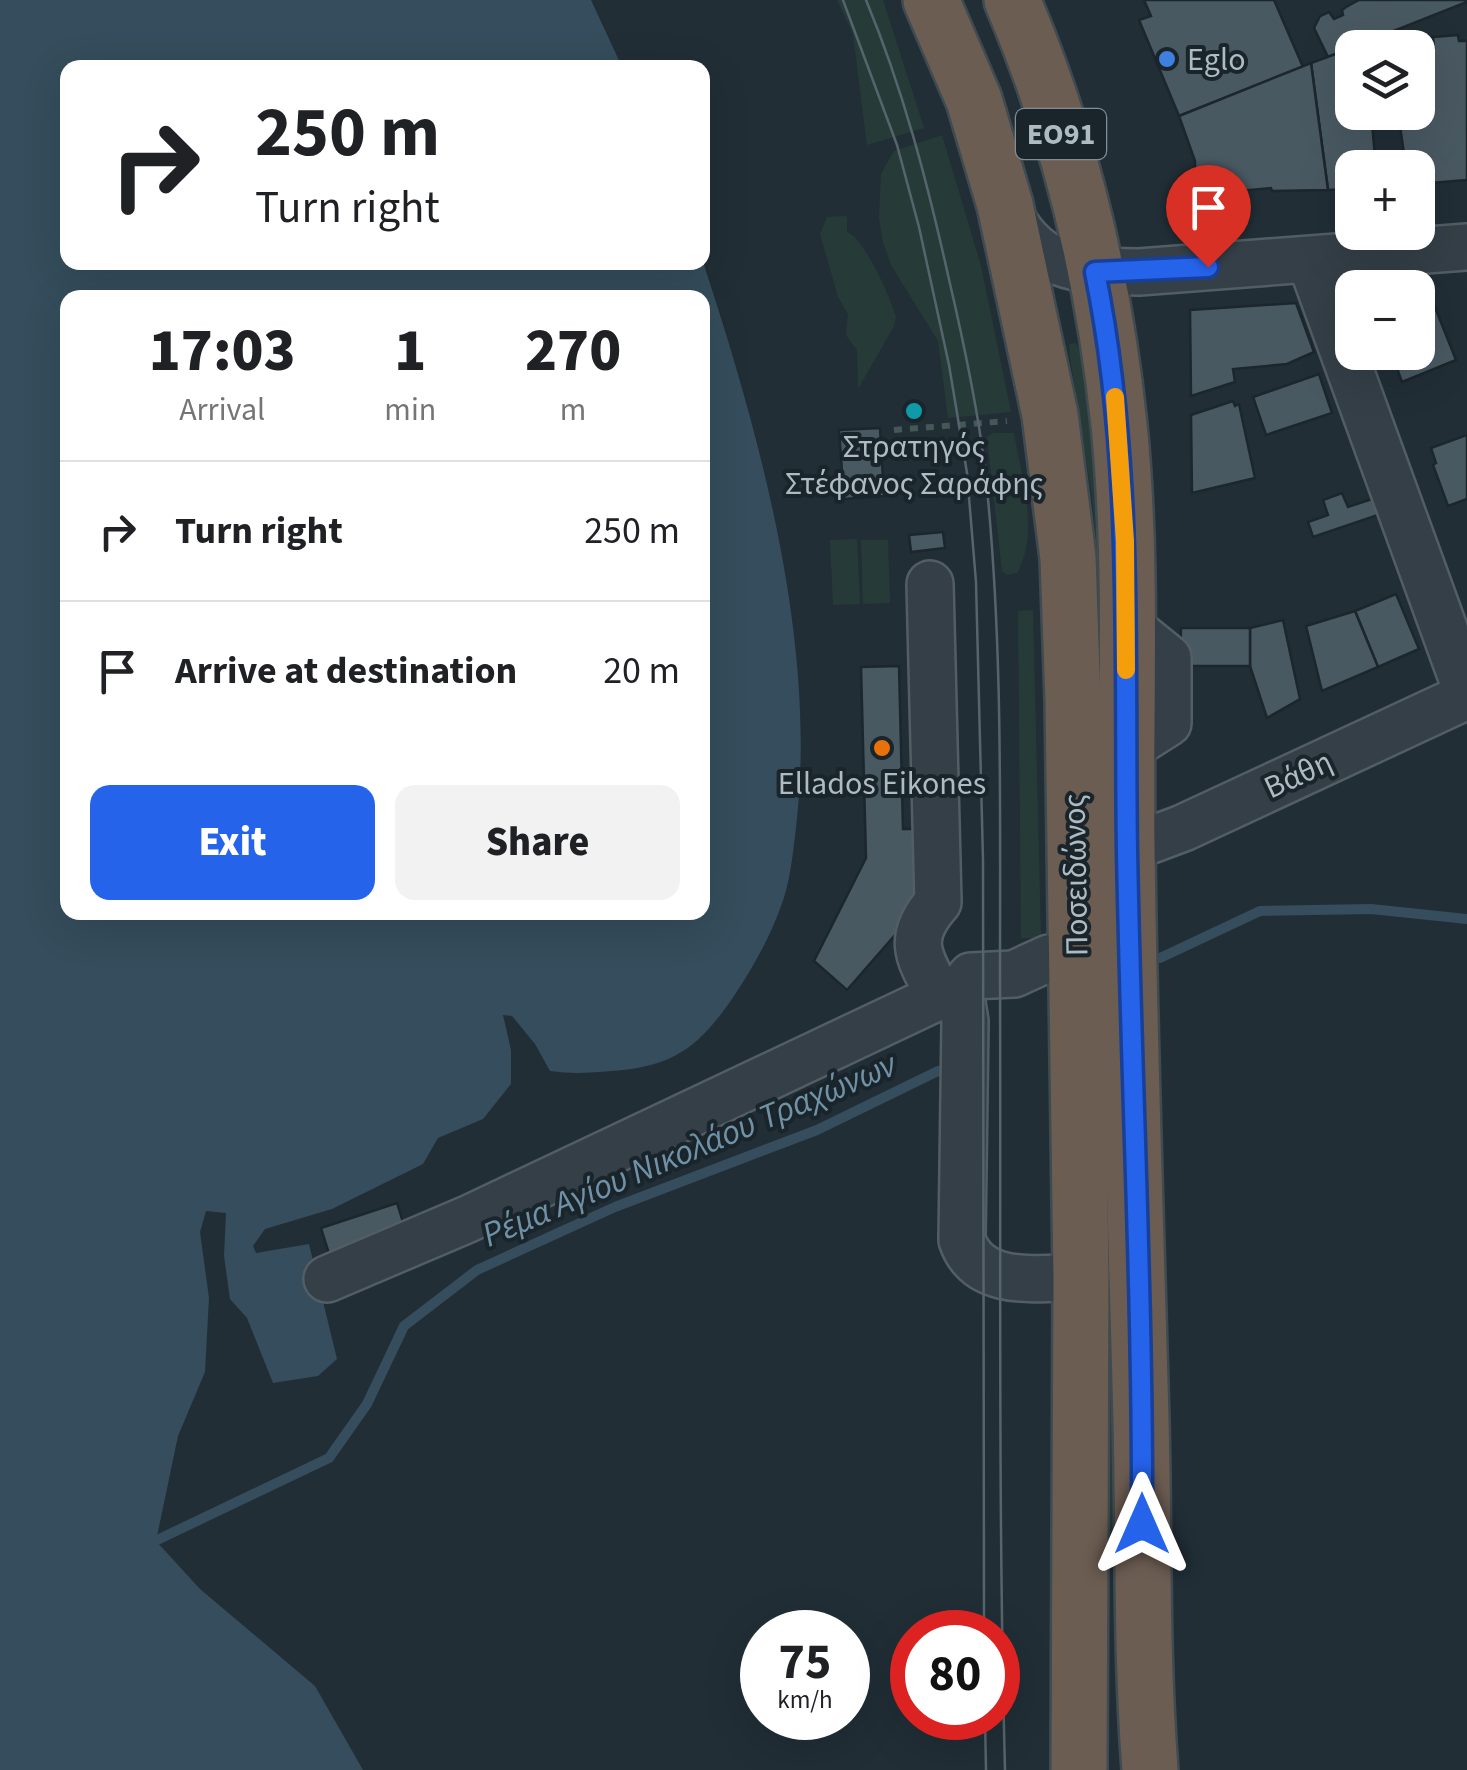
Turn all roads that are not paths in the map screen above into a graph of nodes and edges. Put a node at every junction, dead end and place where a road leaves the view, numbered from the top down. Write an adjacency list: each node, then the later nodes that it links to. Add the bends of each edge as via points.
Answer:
1 (931, 0): 3 (highway, Ποσειδώνος / ΕΟ91, via 974,100)
2 (1012, 0): 6 (highway, Ποσειδώνος / ΕΟ91, via 1066,148)
3 (1005, 205): 6 (street, via 1016,229 1046,256); 12 (highway, Ποσειδώνος / ΕΟ91, via 1050,415 1068,558)
4 (1467, 247): 5 (street)
5 (1310, 260): 6 (street); 8 (street)
6 (1095, 272): 9 (highway, Ποσειδώνος / ΕΟ91, via 1119,426)
7 (930, 584): 11 (street, via 938,902 923,919 917,950)
8 (1467, 694): 9 (street, Βάθη)
9 (1127, 849): 15 (highway, Ποσειδώνος / ΕΟ91, via 1141,1630)
10 (1049, 958): 11 (street, via 1014,974 972,976)
11 (953, 1004): 12 (street, via 964,1104 962,1240 968,1255 1001,1277); 13 (street)
12 (1081, 1277): 14 (highway, Ποσειδώνος / ΕΟ91)
13 (327, 1279)
14 (1080, 1770)
15 (1150, 1770)

